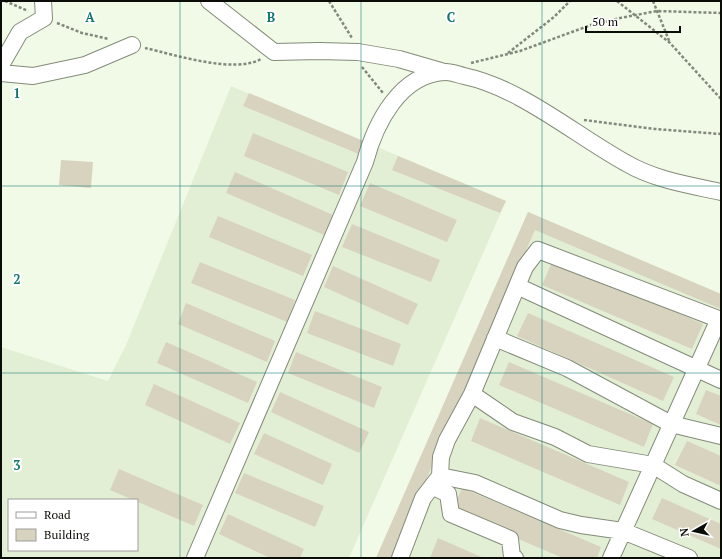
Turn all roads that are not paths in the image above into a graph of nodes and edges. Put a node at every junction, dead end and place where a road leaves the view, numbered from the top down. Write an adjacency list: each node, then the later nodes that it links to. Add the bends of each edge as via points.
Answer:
1 (43, 1): 4 (street, via 44,18 20,32)
2 (209, 1): 5 (street, via 274,52 319,51 373,55 399,59)
3 (132, 45): 6 (street, via 85,65 33,76)
4 (1, 66)
5 (446, 72): 7 (street, via 486,81 535,107 627,164 660,178); 20 (street, via 423,77 396,96 375,132 366,162)
6 (1, 73)
7 (721, 192)
8 (517, 286): 9 (street, via 525,267 538,250); 10 (street); 11 (street)
9 (720, 319): 11 (street)
10 (494, 338): 13 (street); 14 (street, via 567,368)
11 (696, 368): 12 (street); 14 (street)
12 (721, 380)
13 (472, 394): 16 (street, via 513,422 555,437 588,454); 17 (street, via 447,440)
14 (671, 424): 15 (street); 16 (street)
15 (721, 436)
16 (653, 465): 18 (street, via 683,484); 19 (street)
17 (436, 481): 19 (street, via 475,483 560,520 581,526); 21 (street, via 423,498); 22 (street, via 448,494 451,514 510,539 512,557)
18 (721, 501)
19 (623, 531): 23 (street); 24 (street)
20 (195, 558)
21 (400, 558)
22 (515, 558)
23 (611, 558)
24 (689, 558)

